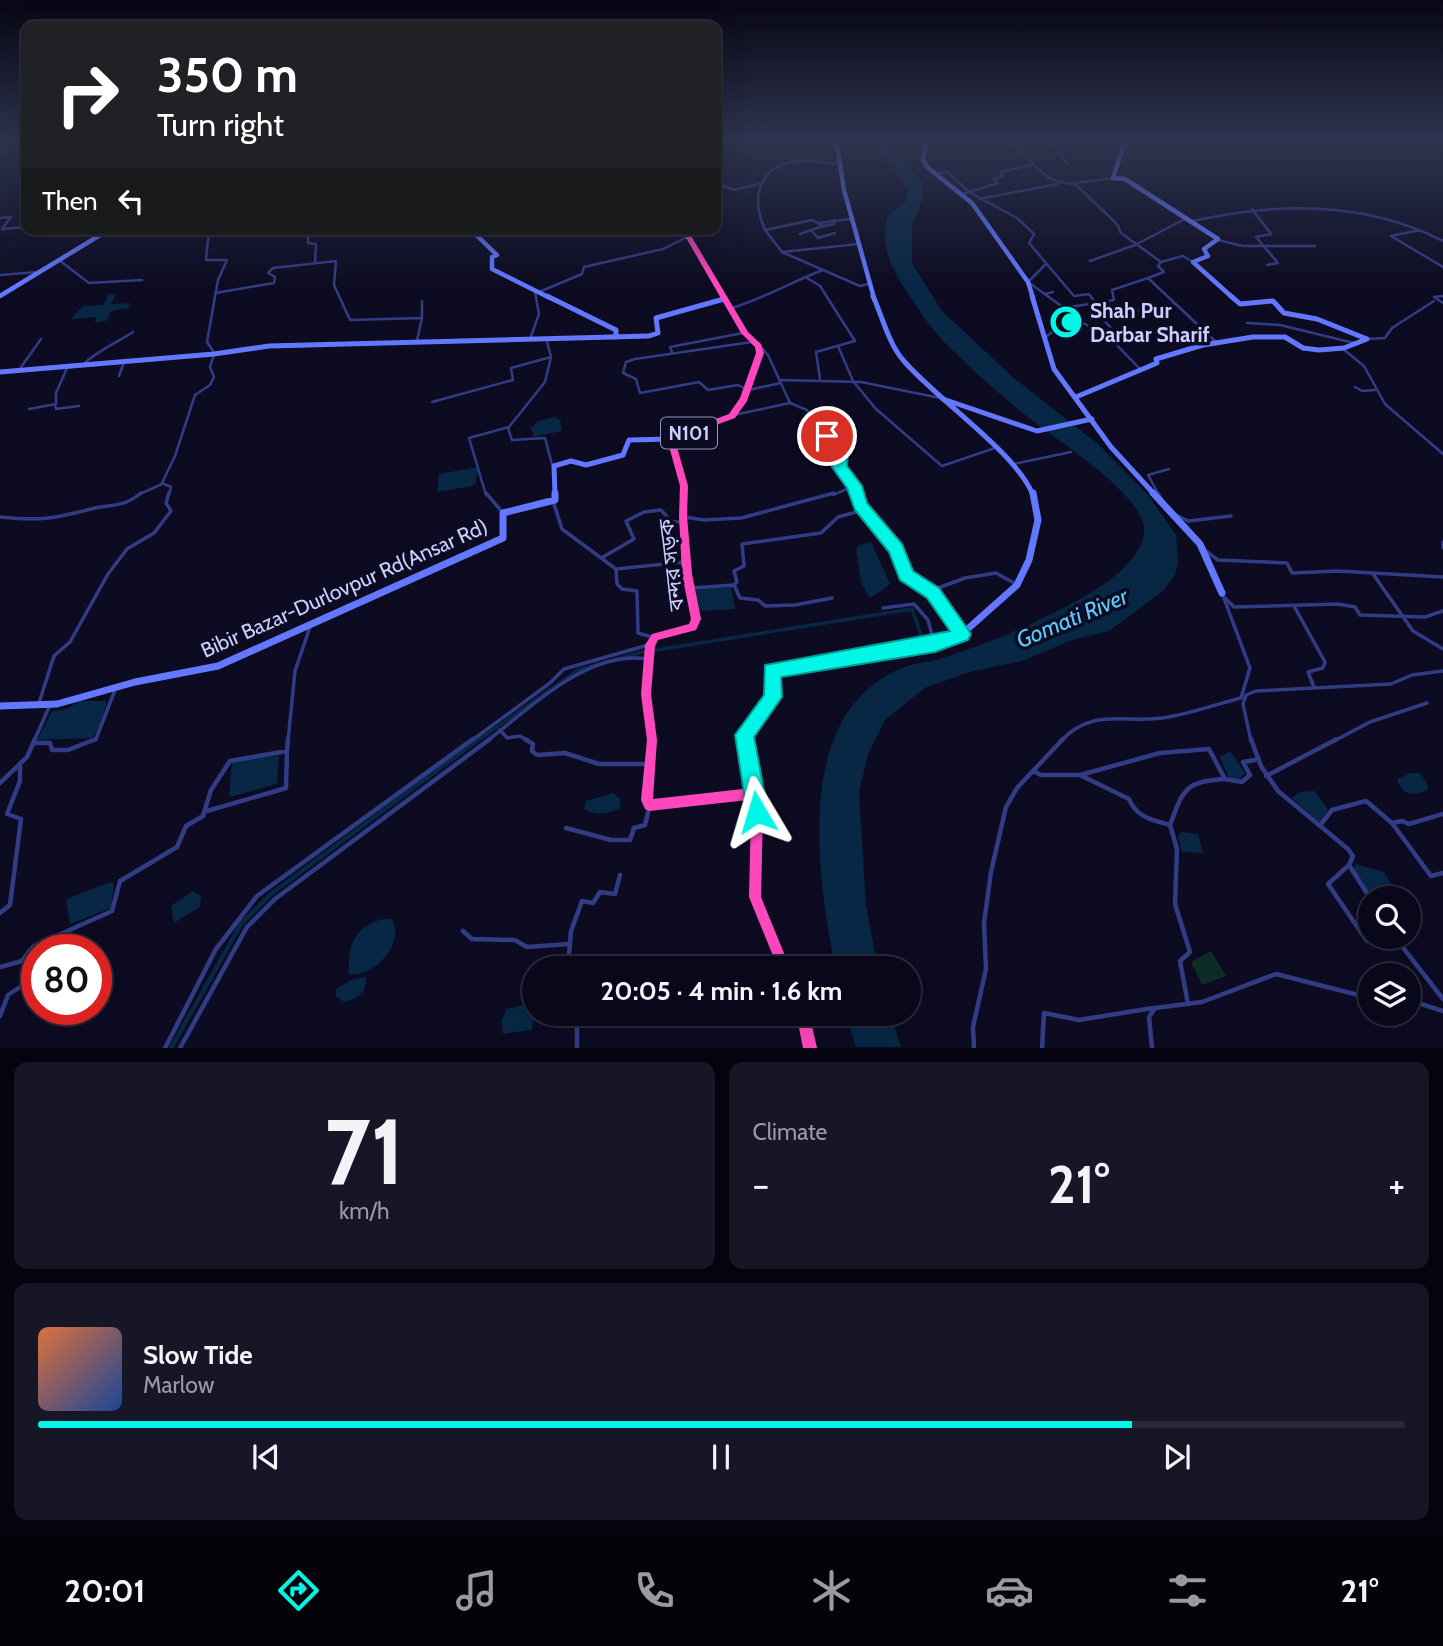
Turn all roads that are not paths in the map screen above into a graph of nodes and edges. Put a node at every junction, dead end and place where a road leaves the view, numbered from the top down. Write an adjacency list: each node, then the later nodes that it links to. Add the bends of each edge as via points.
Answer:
1 (729, 188): 2 (street)
2 (746, 188)
3 (759, 188): 23 (street, via 757,209)
4 (845, 188): 16 (street)
5 (953, 188): 12 (street)
6 (964, 188): 11 (street)
7 (982, 188): 11 (street)
8 (1037, 188): 13 (street)
9 (1079, 188): 38 (street)
10 (1138, 188): 17 (street)
11 (968, 192): 12 (street); 13 (street)
12 (962, 195): 55 (street)
13 (979, 199): 46 (street, via 1028,227 1034,234 1029,243)
14 (1252, 209): 19 (street); 25 (street, via 1351,211); 37 (street, via 1271,234 1256,236)
15 (0, 218): 22 (street, via 11,217 2,229)
16 (851, 219): 18 (street); 36 (street)
17 (1185, 219): 19 (street); 38 (street)
18 (834, 220): 20 (street); 21 (street, via 834,224)
19 (1193, 221): 35 (street)
20 (818, 223): 21 (street); 23 (street, via 811,220)
21 (822, 226): 24 (street)
22 (21, 227)
23 (765, 230): 40 (street)
24 (811, 230): 26 (street, via 817,238); 27 (street)
25 (1422, 230): 34 (street); 48 (street, via 1391,236)
26 (835, 233)
27 (800, 234)
28 (100, 235): 41 (street)
29 (208, 235): 58 (street, via 206,260 227,260)
30 (308, 235): 45 (street, via 308,243 318,249)
31 (476, 235): 59 (street, via 497,255 492,257 492,269)
32 (683, 235): 59 (street, via 669,248 604,259 584,267 582,274)
33 (686, 235): 63 (highway)
34 (1443, 239)
35 (1218, 240): 37 (street, via 1243,246); 44 (street, via 1204,249 1208,256)
36 (858, 244): 40 (street); 56 (street)
37 (1261, 244): 39 (street); 47 (street, via 1278,263)
38 (1135, 245): 42 (street); 43 (street)
39 (1315, 246)
40 (782, 252): 49 (street)
41 (59, 260): 50 (street); 54 (street, via 89,283)
42 (1090, 261)
43 (1161, 262): 44 (street, via 1183,256); 53 (street, via 1158,266 1164,272)
44 (1193, 262): 82 (street, via 1240,304 1273,301 1284,313)
45 (315, 263): 58 (street, via 273,268 268,273 275,277 274,283); 71 (street, via 336,261 330,275 334,293 350,320)
46 (1045, 265): 55 (street); 65 (street, via 1074,296 1089,294)
47 (1267, 265)
48 (1443, 267)
49 (824, 270): 52 (street); 56 (street, via 860,286)
50 (40, 271): 51 (street); 61 (street)
51 (0, 275)
52 (805, 277): 70 (street, via 769,297); 87 (street, via 820,286 855,340)
53 (1149, 278): 65 (street, via 1112,290 1114,300); 68 (street)
54 (142, 280)
55 (1028, 282): 60 (street); 78 (street)
56 (868, 284): 106 (street, via 900,357)
57 (1053, 292): 60 (street)
58 (215, 293): 90 (street, via 207,342)
59 (536, 293): 77 (street, via 616,330); 81 (street, via 539,314)
60 (1045, 294): 69 (street)
61 (0, 296)
62 (1443, 296): 67 (street, via 1434,298)
63 (724, 299): 70 (highway); 77 (street, via 656,318 656,335)
64 (422, 301): 71 (street)
65 (1094, 301): 69 (street)
66 (1434, 301): 82 (street, via 1392,328 1385,338)
67 (1443, 303)
68 (1175, 304): 76 (street, via 1101,317 1111,328); 85 (street)
69 (1064, 308): 76 (street)
70 (730, 309): 75 (highway)
71 (422, 318): 83 (street)
72 (1078, 323): 78 (street)
73 (1247, 323): 86 (street, via 1283,326)
74 (133, 332): 93 (street)
75 (745, 333): 84 (highway); 89 (street, via 670,347)
76 (1107, 335): 96 (street)
77 (616, 337): 79 (street)
78 (1046, 337): 105 (street, via 1054,369)
79 (546, 338): 81 (street); 91 (street)
80 (41, 339): 95 (street)
81 (530, 339): 83 (street)
82 (1367, 339): 86 (street)
83 (417, 340): 90 (street, via 269,346)
84 (756, 344): 89 (street); 101 (street, via 768,355); 103 (highway, N101, via 755,373)
85 (1218, 344): 88 (street, via 1286,337 1302,348); 96 (street, via 1180,350)
86 (1356, 344): 88 (street)
87 (838, 346): 99 (street, via 816,352); 100 (street)
88 (1341, 347): 104 (street, via 1364,366)
89 (672, 352): 103 (street, via 627,361 623,373 636,379 640,393 699,382 706,390 738,385)
90 (214, 354): 92 (street); 122 (street, via 210,368 214,377 195,395)
91 (551, 356): 107 (street, via 511,368 513,380); 114 (street, via 545,382)
92 (124, 362): 93 (street); 98 (street)
93 (83, 365): 94 (street)
94 (68, 366): 95 (street); 109 (street)
95 (19, 370): 97 (street)
96 (1141, 370): 105 (street)
97 (0, 372)
98 (119, 376)
99 (820, 379): 100 (street); 101 (street)
100 (853, 381): 106 (street, via 906,387); 116 (street, via 896,429 943,467)
101 (780, 382): 103 (street); 108 (street)
102 (1355, 387): 104 (street)
103 (748, 390): 112 (highway, N101)
104 (1375, 390): 118 (street)
105 (1076, 397): 113 (street)
106 (940, 399): 113 (street, via 1013,425 1044,430); 116 (street)
107 (432, 402)
108 (790, 403): 112 (street); 123 (street, via 807,410 816,426 838,446 842,453 839,467)
109 (55, 405): 110 (street, via 56,409); 111 (street)
110 (79, 406)
111 (29, 410)
112 (732, 416): 115 (highway, N101)
113 (1091, 419): 125 (street)
114 (508, 428): 120 (street, via 512,440 545,438); 127 (street, via 469,438 487,497)
115 (671, 439): 120 (street, via 629,440 623,455 586,465 571,461); 131 (highway, বন্দর সড়ক / N101, via 684,486)
116 (995, 448): 119 (street)
117 (1071, 452): 119 (street)
118 (1443, 454)
119 (1013, 463): 141 (street, via 1033,492 1038,510 1032,550)
120 (553, 468): 124 (street)
121 (1169, 469): 125 (street, via 1148,475)
122 (162, 484): 130 (street, via 144,490 126,505 36,521); 161 (street, via 171,486 166,503 169,515 156,531 127,549 108,574 70,642 54,656)
123 (854, 486): 126 (street); 131 (street, via 751,517)
124 (553, 501): 127 (street, Bibir Bazar-Durlovpur Rd(Ansar Rd)); 135 (street, via 562,528)
125 (1163, 502): 128 (street)
126 (864, 510): 140 (street, via 838,517 821,533 742,544 744,566 734,571); 143 (street, via 896,549 906,575)
127 (503, 513): 150 (street, Bibir Bazar-Durlovpur Rd(Ansar Rd), via 503,538)
128 (1171, 513): 129 (street, via 1188,521); 133 (street)
129 (1231, 516)
130 (0, 517)
131 (683, 519): 135 (street, via 673,522 661,510 639,513 626,521 634,540); 136 (highway, বন্দর সড়ক / N101)
132 (1443, 542): 134 (street)
133 (1200, 544): 138 (street, via 1218,561 1287,563 1292,573); 144 (street)
134 (1443, 548)
135 (603, 557): 137 (street)
136 (687, 562): 137 (street); 142 (highway, বন্দর সড়ক / N101)
137 (616, 569): 153 (street, via 617,584 637,591 638,633)
138 (1373, 574): 139 (street); 149 (street)
139 (1443, 577)
140 (734, 585): 142 (street); 145 (street, via 740,598 758,600 765,606)
141 (1017, 585): 143 (street, via 996,573); 151 (street)
142 (690, 588): 153 (highway, বন্দর সড়ক / N101, via 696,619 693,627)
143 (930, 591): 151 (street)
144 (1222, 593): 146 (street, via 1234,607); 168 (street, via 1250,668 1241,698 1165,718 1115,717 1075,726)
145 (832, 598)
146 (1294, 606): 149 (street, via 1338,604 1355,607 1360,615); 156 (street, via 1325,662 1323,668 1308,672)
147 (883, 608): 152 (street, via 914,604 928,620)
148 (1443, 611): 149 (street)
149 (1402, 617): 154 (street, via 1413,631)
150 (310, 625): 157 (street, Bibir Bazar-Durlovpur Rd(Ansar Rd), via 218,666); 164 (street, via 295,671)
151 (962, 634): 152 (street)
152 (935, 644): 173 (street, via 772,671 773,697 744,735 754,782)
153 (651, 649): 162 (street, via 585,671); 166 (highway, via 646,694 652,740); 205 (street, via 564,669 257,896 234,919 213,952)
154 (1443, 649)
155 (1443, 671): 156 (street, via 1412,675 1391,684)
156 (1314, 687): 165 (street, via 1246,695 1243,704)
157 (115, 688): 159 (street, Bibir Bazar-Durlovpur Rd(Ansar Rd)); 163 (street, via 96,739 61,751 52,750 50,743)
158 (1427, 703): 170 (street, via 1370,722)
159 (50, 705): 161 (street, Bibir Bazar-Durlovpur Rd(Ansar Rd)); 163 (street)
160 (0, 706): 161 (street, Bibir Bazar-Durlovpur Rd(Ansar Rd))
161 (38, 706)
162 (500, 729): 166 (street, via 507,738 520,736 533,744 537,755 565,753 599,764); 206 (street, via 319,864 253,920 226,960)
163 (33, 743): 167 (street)
164 (287, 751): 175 (street, via 230,761 211,790); 175 (street, via 286,788)
165 (1255, 760): 170 (street); 171 (street, via 1243,762 1250,775 1245,780)
166 (648, 764): 174 (highway)
167 (20, 766): 172 (street); 185 (street, via 20,780 7,814 21,819 21,840 10,905)
168 (1033, 771): 169 (street); 209 (street, via 1006,807 990,872 984,923 986,969 973,1027)
169 (1080, 775): 171 (street, via 1160,753 1209,749); 179 (street, via 1129,799 1133,809 1147,818)
170 (1266, 776): 178 (street, via 1301,812)
171 (1225, 779): 179 (street, via 1191,782 1183,789)
172 (0, 783)
173 (752, 794): 174 (highway); 192 (highway, via 757,812 755,897)
174 (649, 805): 180 (street, via 645,825 634,828 630,840 611,840)
175 (206, 811): 188 (street, via 186,826 177,847 120,881 112,911)
176 (1443, 814): 177 (street, via 1409,824)
177 (1392, 823): 178 (street, via 1366,801 1332,810); 182 (street, via 1430,876)
178 (1321, 824): 181 (street, via 1348,848 1353,856)
179 (1170, 825): 198 (street, via 1179,850 1173,888 1190,952 1180,961)
180 (566, 828)
181 (1349, 865): 184 (street); 186 (street, via 1328,884)
182 (1443, 873)
183 (620, 875): 189 (street, via 615,894 600,892 593,903 582,901)
184 (1362, 886)
185 (0, 913)
186 (1358, 928)
187 (463, 931): 189 (street, via 472,939 515,940 527,947)
188 (62, 934)
189 (569, 944): 191 (street)
190 (1404, 949): 197 (street)
191 (568, 956)
192 (779, 956)
193 (21, 961): 194 (street)
194 (0, 967)
195 (21, 986): 202 (street, via 8,995)
196 (1358, 995): 198 (street, via 1276,974)
197 (1443, 999)
198 (1188, 1004): 200 (street)
199 (1421, 1004): 201 (street)
200 (1155, 1008): 210 (street, via 1079,1020 1044,1013); 211 (street, via 1149,1017)
201 (1443, 1011)
202 (0, 1016)
203 (578, 1026): 207 (street)
204 (805, 1026): 208 (highway)
205 (165, 1048)
206 (180, 1048)
207 (577, 1048)
208 (810, 1048)
209 (974, 1048)
210 (1042, 1048)
211 (1152, 1048)

